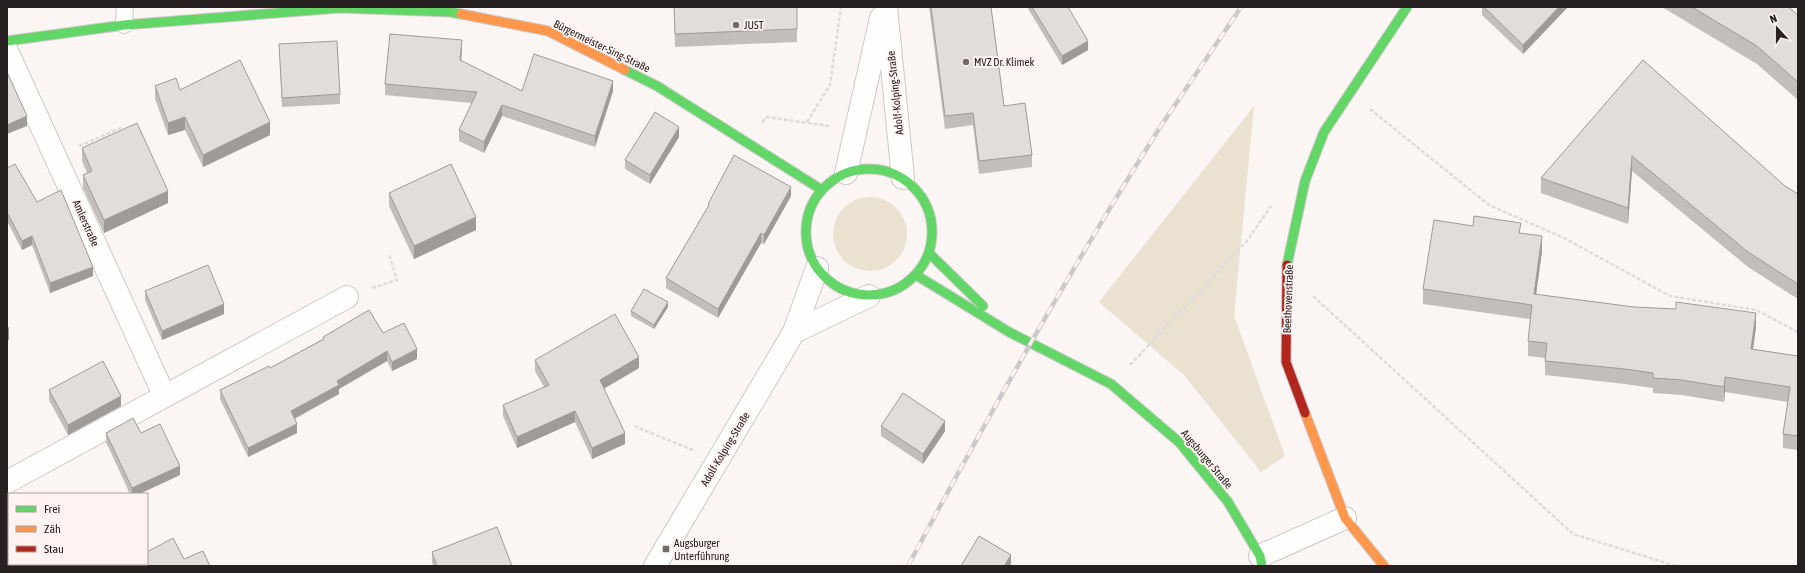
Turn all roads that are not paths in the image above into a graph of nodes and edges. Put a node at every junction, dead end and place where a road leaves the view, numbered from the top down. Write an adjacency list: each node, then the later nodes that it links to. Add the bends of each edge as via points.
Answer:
1 (125, 7): 4 (lane)
2 (885, 7): 7 (street, Adolf-Kolping-Straße); 8 (street, Adolf-Kolping-Straße)
3 (1407, 7): 19 (main road, Beethovenstraße, via 1324,132 1304,181 1286,272 1286,362)
4 (124, 25): 5 (main road, Bürgermeister-Sing-Straße); 9 (main road, Bürgermeister-Sing-Straße, via 340,8 457,14 548,31 657,86)
5 (7, 41)
6 (7, 50): 17 (street, Amlerstraße)
7 (846, 173): 8 (main road, via 860,169 875,169); 9 (main road)
8 (903, 178): 10 (main road, via 923,198 930,212 933,232)
9 (822, 190): 11 (main road, via 810,211 806,234 811,258)
10 (929, 253): 12 (main road); 16 (main road)
11 (817, 268): 13 (main road, via 831,283 849,292); 15 (street, Adolf-Kolping-Straße)
12 (916, 275): 13 (main road, via 902,286 886,293); 16 (main road)
13 (869, 296): 15 (street)
14 (347, 297): 17 (street)
15 (794, 332): 21 (street, Adolf-Kolping-Straße)
16 (1010, 332): 20 (main road, Augsburger Straße, via 1111,384 1179,442 1228,502)
17 (164, 395): 18 (street)
18 (7, 482)
19 (1345, 518): 20 (street); 22 (main road, Beethovenstraße)
20 (1261, 561)
21 (655, 566)
22 (1384, 566)

